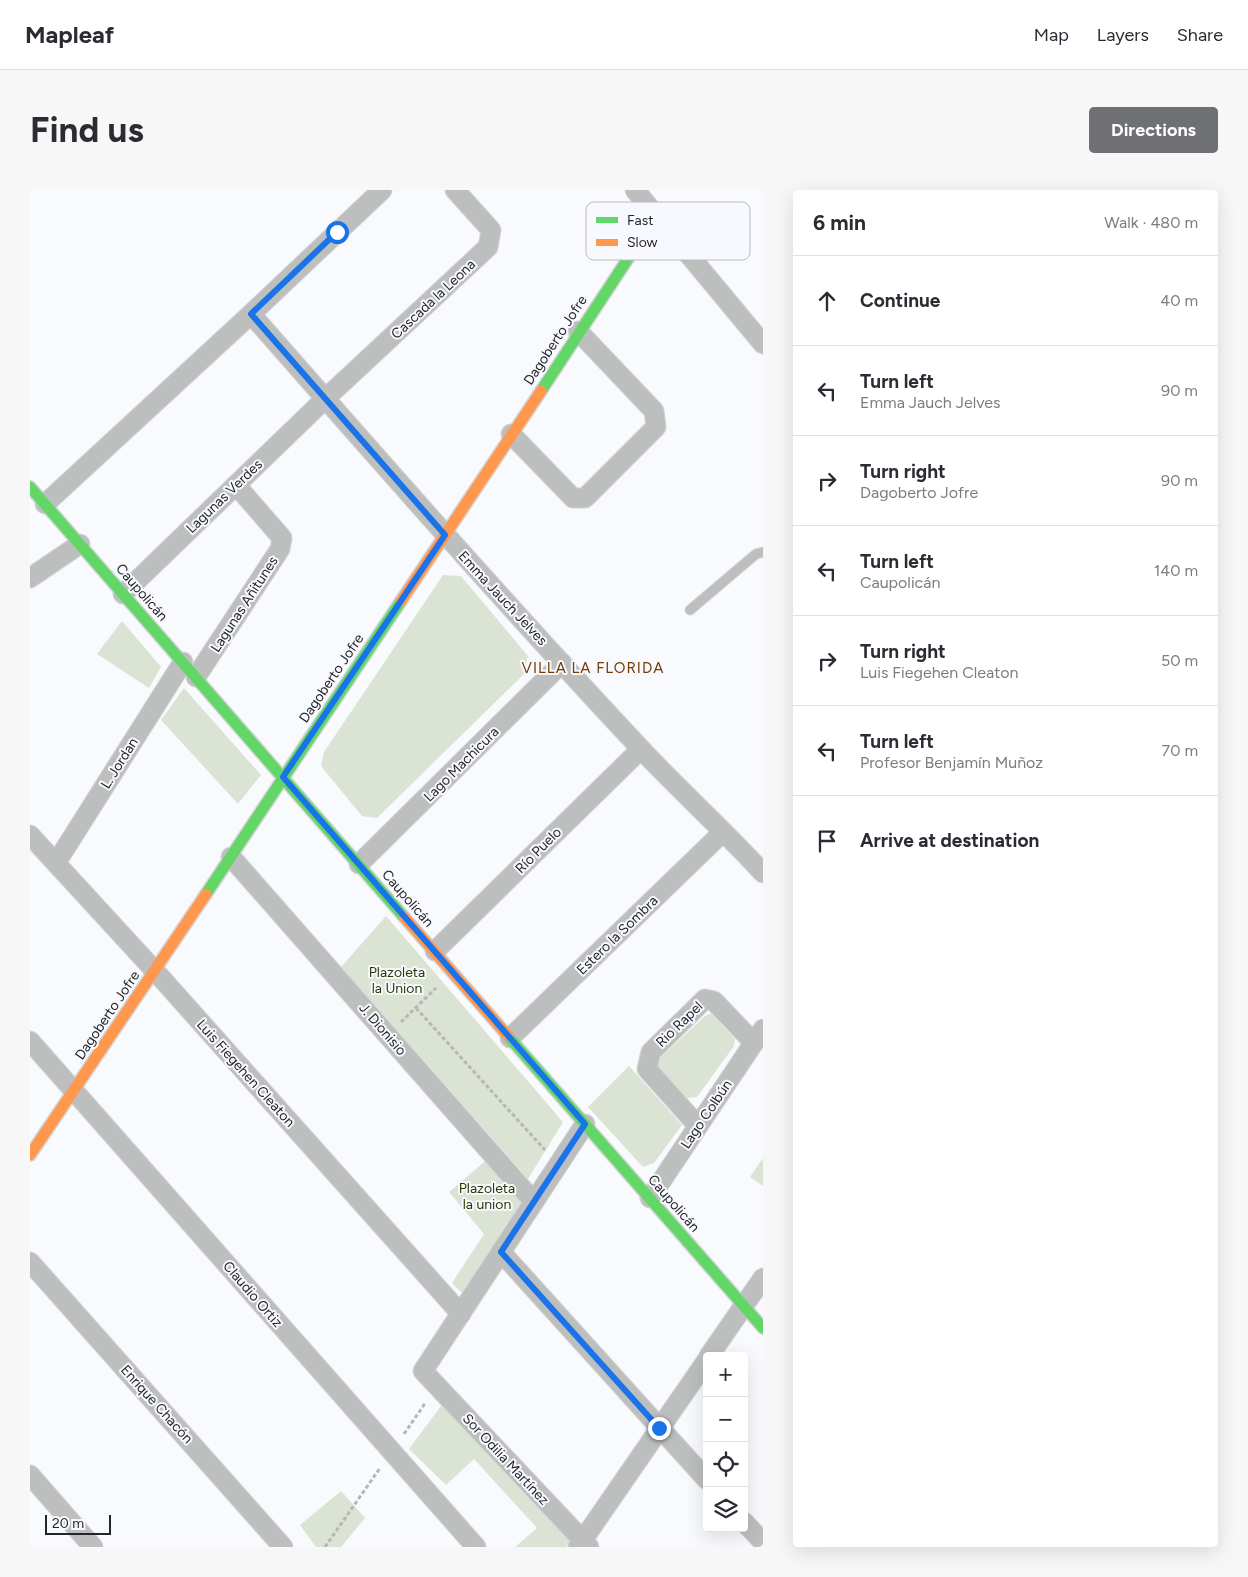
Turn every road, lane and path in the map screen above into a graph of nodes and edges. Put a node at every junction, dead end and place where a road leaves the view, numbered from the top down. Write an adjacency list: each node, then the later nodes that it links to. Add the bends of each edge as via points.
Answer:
1 (382, 190): 7 (street)
2 (456, 190): 10 (street, Cascada la Leona, via 491,230 488,247)
3 (635, 190): 4 (street)
4 (645, 202)
5 (626, 260): 8 (street, Dagoberto Jofre)
6 (693, 260): 9 (street)
7 (251, 314): 10 (street, Emma Jauch Jelves); 14 (street)
8 (578, 332): 11 (street, Dagoberto Jofre); 11 (street, via 654,411 656,426 585,498 573,498)
9 (763, 344)
10 (326, 398): 12 (street, Lagunas Verdes); 15 (street, Emma Jauch Jelves)
11 (511, 434): 15 (street, Dagoberto Jofre)
12 (236, 485): 19 (street, Lagunas Verdes); 23 (street, Lagunas Añitunes, via 282,538 280,549)
13 (30, 487): 14 (street, Caupolicán)
14 (45, 504): 16 (street, Caupolicán)
15 (445, 535): 22 (street, Emma Jauch Jelves); 25 (street, Dagoberto Jofre)
16 (80, 544): 18 (street); 19 (street, Caupolicán)
17 (763, 552): 20 (lane, via 756,554)
18 (30, 578)
19 (124, 594): 21 (street, Caupolicán)
20 (690, 610)
21 (183, 662): 23 (street, Caupolicán); 29 (street, L. Jordan)
22 (562, 663): 24 (street, Emma Jauch Jelves); 30 (street, Lago Machicura)
23 (196, 677): 25 (street, Caupolicán)
24 (641, 749): 26 (street, Emma Jauch Jelves); 32 (street, Río Puelo)
25 (283, 777): 28 (street, Dagoberto Jofre); 30 (street, Caupolicán)
26 (723, 832): 31 (street, Emma Jauch Jelves); 38 (street, Estero la Sombra)
27 (30, 835): 29 (street, Luis Fiegehen Cleaton)
28 (231, 858): 33 (street, Dagoberto Jofre); 36 (street, J. Dionisio)
29 (56, 863): 33 (street, Luis Fiegehen Cleaton)
30 (359, 864): 32 (street, Caupolicán)
31 (763, 873)
32 (435, 952): 34 (street, Caupolicán)
33 (155, 971): 40 (street, Dagoberto Jofre); 51 (street, Luis Fiegehen Cleaton)
34 (452, 972): 35 (path); 38 (street, Caupolicán)
35 (416, 1008): 36 (path); 44 (path)
36 (388, 1035): 46 (street, J. Dionisio)
37 (758, 1036): 42 (street, Lago Colbún); 42 (street, Rio Rapel, via 714,1001 705,999 651,1052 647,1069)
38 (510, 1038): 41 (street, Caupolicán)
39 (30, 1041): 40 (street, Claudio Ortiz)
40 (73, 1090): 43 (street, Dagoberto Jofre); 63 (street, Claudio Ortiz)
41 (585, 1124): 44 (street); 45 (street, Caupolicán)
42 (698, 1126): 45 (street, Lago Colbún)
43 (30, 1155)
44 (559, 1165): 46 (street)
45 (650, 1198): 50 (street, Caupolicán)
46 (534, 1202): 47 (street)
47 (501, 1252): 51 (street); 55 (street)
48 (30, 1262): 62 (street, Enrique Chacón)
49 (763, 1278): 50 (street)
50 (744, 1306): 52 (street, Caupolicán); 53 (street)
51 (461, 1314): 60 (street, Sor Odilia Martínez, via 423,1371)
52 (763, 1328)
53 (712, 1352)
54 (703, 1366): 55 (street)
55 (659, 1428): 57 (street); 60 (street)
56 (30, 1475): 61 (street)
57 (703, 1476)
58 (748, 1526): 59 (street)
59 (763, 1542)
60 (583, 1545)
61 (93, 1547)
62 (283, 1547)
63 (476, 1547)

